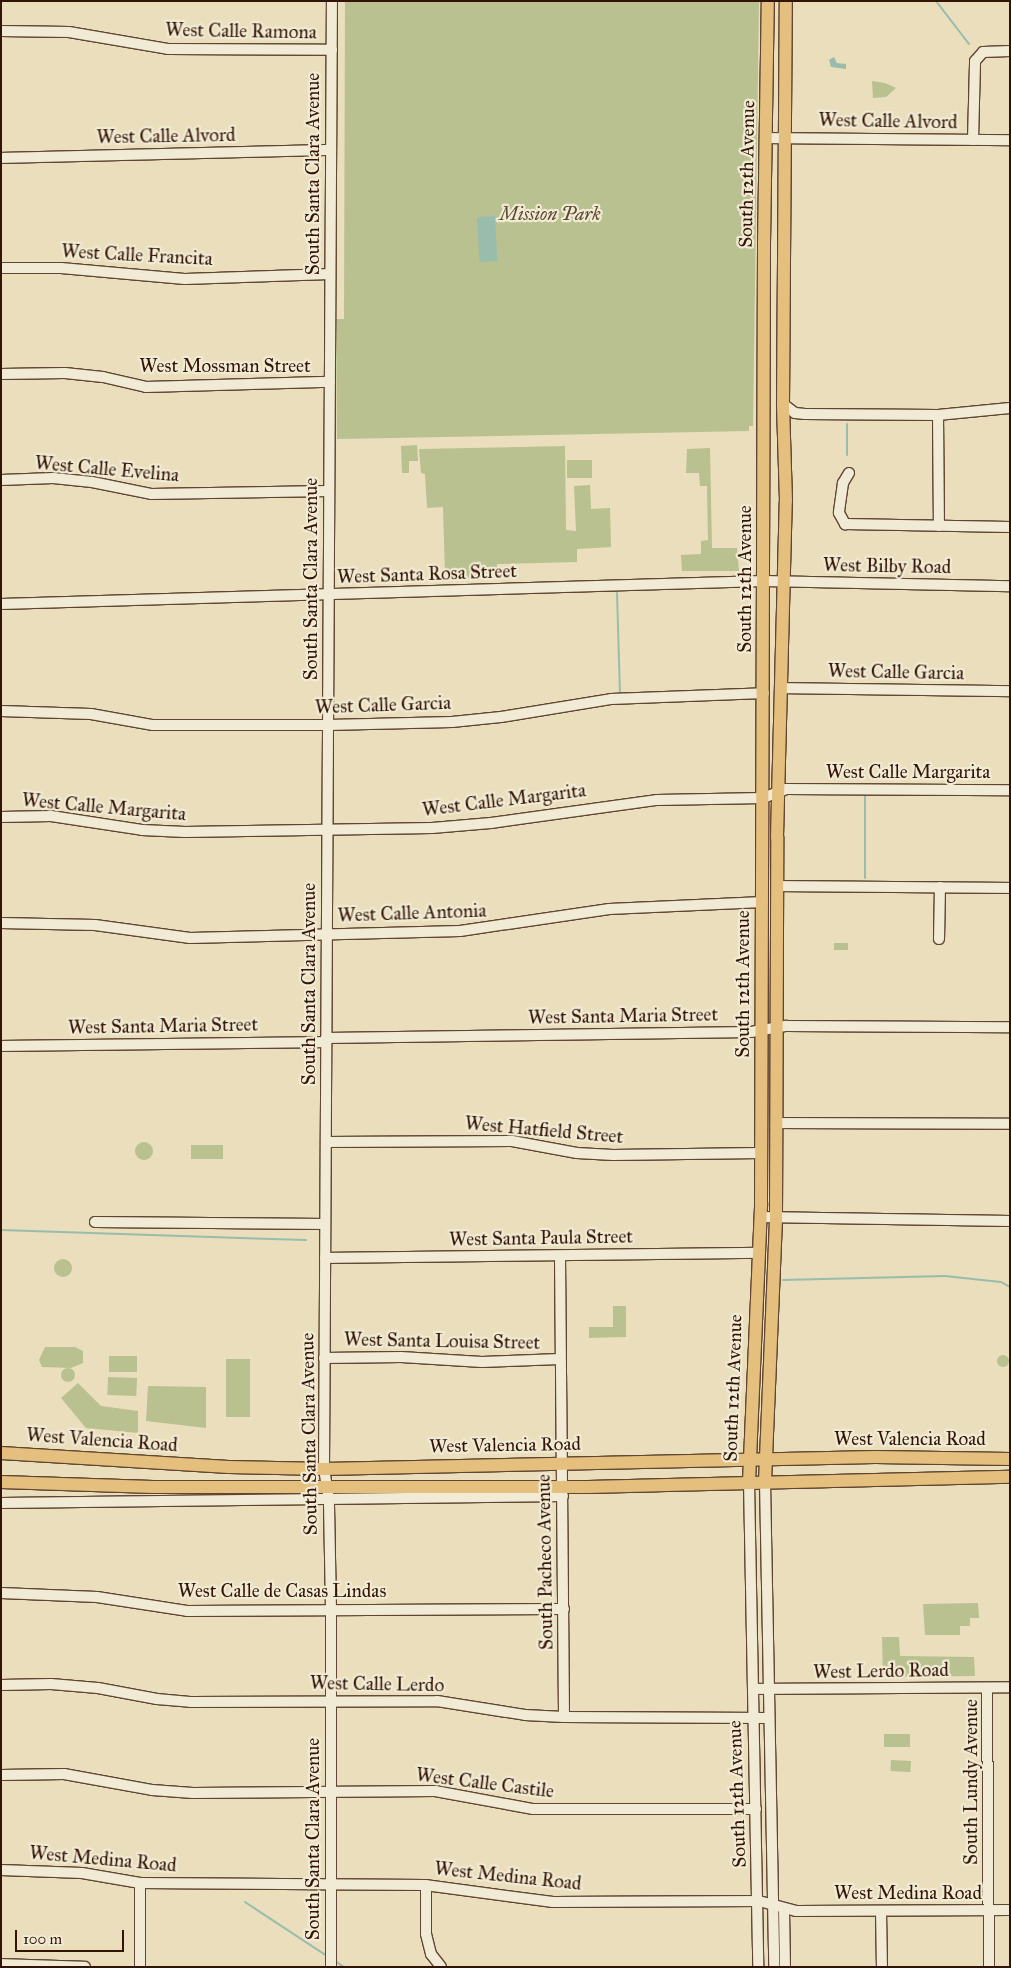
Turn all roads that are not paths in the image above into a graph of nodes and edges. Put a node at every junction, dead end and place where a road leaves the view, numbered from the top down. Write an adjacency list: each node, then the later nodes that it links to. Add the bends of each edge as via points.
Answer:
1 (332, 1): 5 (street, South Santa Clara Avenue)
2 (768, 1): 7 (main road, South 12th Avenue)
3 (786, 1): 8 (main road, South 12th Avenue)
4 (1, 31): 5 (street, West Calle Ramona, via 69,32 168,49)
5 (332, 50): 11 (street, South Santa Clara Avenue)
6 (1010, 51): 9 (street, via 977,52)
7 (767, 138): 8 (street, West Calle Alvord); 21 (main road, South 12th Avenue)
8 (787, 138): 9 (street, West Calle Alvord); 17 (main road, South 12th Avenue)
9 (973, 140): 10 (street, West Calle Alvord)
10 (1010, 140)
11 (331, 150): 12 (street, West Calle Alvord); 14 (street, South Santa Clara Avenue)
12 (1, 158)
13 (1, 268): 14 (street, West Calle Francita, via 61,268 185,279)
14 (330, 274): 16 (street, South Santa Clara Avenue)
15 (1, 374): 16 (street, West Mossman Street, via 65,373 103,377 146,387)
16 (330, 382): 26 (street, South Santa Clara Avenue)
17 (783, 404): 19 (street, via 795,413); 22 (main road, South 12th Avenue)
18 (1010, 408): 20 (street)
19 (805, 414): 20 (street); 23 (street, via 792,418)
20 (938, 415): 27 (street)
21 (764, 432): 22 (main road); 29 (main road, South 12th Avenue)
22 (784, 432): 23 (main road, South 12th Avenue)
23 (785, 450): 30 (main road, South 12th Avenue)
24 (849, 473): 27 (street, via 843,483 839,513 846,524)
25 (1, 480): 26 (street, West Calle Evelina, via 53,478 151,494)
26 (329, 491): 32 (street, South Santa Clara Avenue)
27 (938, 526): 28 (street)
28 (1010, 527)
29 (764, 581): 30 (street, West Bilby Road); 32 (street, West Santa Rosa Street); 36 (main road, South 12th Avenue)
30 (785, 582): 31 (street, West Bilby Road); 34 (main road, South 12th Avenue)
31 (1010, 586)
32 (328, 595): 33 (street, West Santa Rosa Street); 38 (street, South Santa Clara Avenue)
33 (1, 604)
34 (781, 688): 35 (street, West Calle Garcia); 39 (main road, South 12th Avenue)
35 (1010, 691)
36 (764, 693): 38 (street, West Calle Garcia, via 611,699 452,722); 41 (main road, South 12th Avenue)
37 (1, 711): 38 (street, West Calle Garcia, via 90,714 153,725)
38 (328, 725): 43 (street, South Santa Clara Avenue)
39 (779, 790): 40 (street, West Calle Margarita); 41 (street, West Calle Margarita); 44 (main road, South 12th Avenue)
40 (1010, 790)
41 (762, 798): 43 (street, West Calle Margarita, via 657,800 432,828); 47 (main road, South 12th Avenue)
42 (1, 817): 43 (street, West Calle Margarita, via 51,816 142,830 185,832)
43 (327, 829): 49 (street, South Santa Clara Avenue)
44 (778, 886): 45 (street); 51 (main road, South 12th Avenue)
45 (940, 887): 46 (street); 50 (street)
46 (1010, 888)
47 (763, 902): 49 (street, West Calle Antonia, via 608,909 460,931); 53 (main road, South 12th Avenue)
48 (1, 923): 49 (street, West Calle Antonia, via 95,925 190,938)
49 (327, 933): 54 (street, South Santa Clara Avenue)
50 (939, 938)
51 (777, 1027): 52 (street, West Santa Maria Street); 53 (street, West Santa Maria Street); 56 (main road, South 12th Avenue)
52 (1010, 1027)
53 (762, 1030): 54 (street, West Santa Maria Street); 59 (main road, South 12th Avenue)
54 (326, 1040): 55 (street, West Santa Maria Street); 58 (street, South Santa Clara Avenue)
55 (1, 1046)
56 (777, 1123): 57 (street); 61 (main road, South 12th Avenue)
57 (1010, 1124)
58 (326, 1142): 59 (street, West Hatfield Street, via 512,1141 577,1153 614,1155); 64 (street, South Santa Clara Avenue)
59 (760, 1153): 60 (main road, South 12th Avenue)
60 (760, 1217): 61 (street); 65 (main road, South 12th Avenue)
61 (776, 1217): 62 (street); 69 (main road, South 12th Avenue)
62 (1010, 1220)
63 (96, 1222): 64 (street)
64 (325, 1224): 67 (street, South Santa Clara Avenue)
65 (758, 1253): 66 (street, West Santa Paula Street); 68 (main road, South 12th Avenue)
66 (560, 1256): 67 (street, West Santa Paula Street); 71 (street, South Pacheco Avenue)
67 (325, 1258): 70 (street, South Santa Clara Avenue)
68 (757, 1285): 69 (main road, via 763,1304); 73 (main road, South 12th Avenue)
69 (772, 1307): 74 (main road, South 12th Avenue)
70 (324, 1358): 71 (street, West Santa Louisa Street, via 402,1357 482,1362); 78 (street, South Santa Clara Avenue)
71 (560, 1360): 77 (street, South Pacheco Avenue)
72 (1, 1453): 78 (main road, West Valencia Road, via 229,1468)
73 (749, 1459): 74 (main road, West Valencia Road); 77 (main road, West Valencia Road); 82 (main road, South 12th Avenue)
74 (766, 1459): 75 (main road, West Valencia Road); 83 (main road, South 12th Avenue)
75 (983, 1459): 76 (main road, West Valencia Road); 79 (main road)
76 (1010, 1459)
77 (561, 1462): 78 (main road, West Valencia Road); 85 (street, South Pacheco Avenue)
78 (324, 1469): 84 (street, South Santa Clara Avenue)
79 (982, 1478): 80 (main road, West Valencia Road); 83 (main road, West Valencia Road)
80 (1010, 1478)
81 (1, 1482): 84 (main road, West Valencia Road, via 153,1487)
82 (749, 1482): 83 (main road, West Valencia Road); 85 (main road, West Valencia Road); 94 (street, South 12th Avenue)
83 (765, 1482): 95 (street, South 12th Avenue)
84 (327, 1485): 85 (main road, West Valencia Road); 86 (street, South Santa Clara Avenue)
85 (562, 1491): 86 (street, West Valencia Road); 89 (street, South Pacheco Avenue)
86 (329, 1500): 87 (street, West Valencia Road); 90 (street, South Santa Clara Avenue)
87 (1, 1503)
88 (1, 1593): 90 (street, West Calle de Casas Lindas, via 97,1597 187,1611)
89 (564, 1609): 90 (street, West Calle de Casas Lindas); 97 (street, South Pacheco Avenue)
90 (331, 1610): 96 (street, South Santa Clara Avenue)
91 (1, 1685): 96 (street, West Calle Lerdo, via 88,1687 190,1702)
92 (1010, 1687): 93 (street, West Lerdo Road)
93 (988, 1688): 95 (street, West Lerdo Road); 110 (street, South Lundy Avenue)
94 (753, 1689): 95 (street, West Lerdo Road); 98 (street, South 12th Avenue)
95 (768, 1690): 99 (street, South 12th Avenue)
96 (330, 1700): 97 (street, West Calle Lerdo, via 437,1701 525,1715); 101 (street, South Santa Clara Avenue)
97 (564, 1717): 98 (street, West Calle Lerdo)
98 (752, 1718): 99 (street, West Calle Lerdo); 102 (street, South 12th Avenue)
99 (768, 1718): 108 (street, South 12th Avenue)
100 (1, 1775): 101 (street, West Calle Castile, via 64,1774 152,1790 193,1793)
101 (330, 1791): 102 (street, West Calle Castile, via 435,1791 533,1809); 105 (street, South Santa Clara Avenue)
102 (756, 1809): 107 (street, South 12th Avenue)
103 (1, 1870): 104 (street, West Medina Road, via 82,1872)
104 (140, 1883): 105 (street, West Medina Road); 115 (street)
105 (331, 1885): 106 (street, West Medina Road); 116 (street, South Santa Clara Avenue)
106 (426, 1885): 107 (street, West Medina Road, via 553,1902); 117 (street, via 426,1934 431,1954)
107 (759, 1901): 108 (street, West Medina Road); 118 (street, South 12th Avenue)
108 (774, 1908): 109 (street, West Medina Road); 119 (street, South 12th Avenue)
109 (784, 1910): 112 (street, West Medina Road); 120 (street)
110 (989, 1910): 111 (street, West Medina Road); 112 (street, West Medina Road); 122 (street, South Lundy Avenue)
111 (1010, 1910)
112 (881, 1911): 121 (street)
113 (1, 1964): 114 (street)
114 (85, 1967)
115 (140, 1967)
116 (331, 1967)
117 (440, 1967)
118 (758, 1967)
119 (774, 1967)
120 (785, 1967)
121 (882, 1967)
122 (989, 1967)

